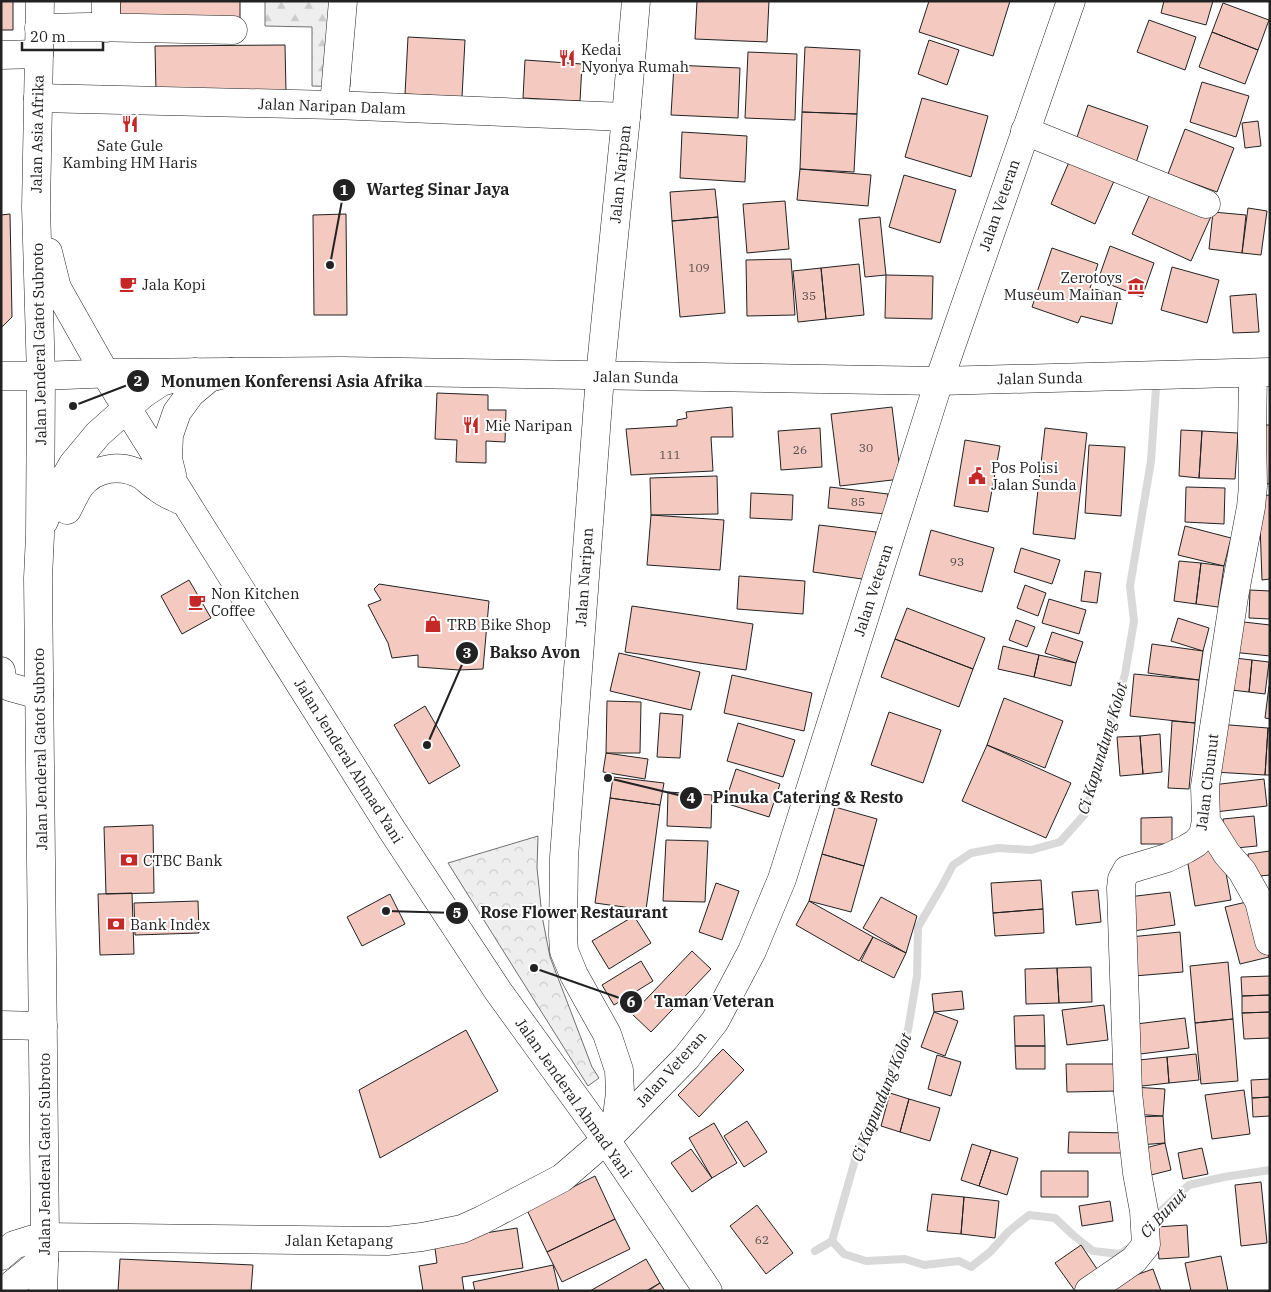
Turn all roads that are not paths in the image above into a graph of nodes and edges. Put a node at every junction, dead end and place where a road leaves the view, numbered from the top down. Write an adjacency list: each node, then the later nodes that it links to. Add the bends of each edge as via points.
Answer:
1 (342, 1): 9 (main road)
2 (636, 1): 10 (main road, Jalan Naripan)
3 (1071, 1): 11 (main road, Jalan Veteran)
4 (106, 14): 5 (main road, via 89,27); 6 (main road)
5 (39, 28): 7 (main road); 8 (main road, Jalan Asia Afrika)
6 (233, 30)
7 (1, 55)
8 (38, 98): 9 (main road, Jalan Naripan Dalam); 13 (main road, Jalan Asia Afrika)
9 (334, 105): 10 (main road, Jalan Naripan Dalam)
10 (626, 117): 20 (main road, Jalan Naripan)
11 (1025, 131): 12 (main road); 21 (main road, Jalan Veteran)
12 (1206, 204)
13 (36, 207): 16 (main road, Jalan Jenderal Ahmad Yani, via 57,288); 19 (main road, Jalan Jenderal Gatot Subroto)
14 (195, 372): 15 (main road, Jalan Sunda); 16 (main road, Jalan Sunda); 22 (main road, via 161,382)
15 (231, 372): 20 (main road, Jalan Sunda); 23 (main road, via 209,378 190,392 177,412 169,435 168,459 174,483)
16 (105, 373): 19 (main road, Jalan Sunda); 22 (main road, Jalan Jenderal Ahmad Yani)
17 (1262, 373): 21 (main road, Jalan Sunda); 28 (main road, Jalan Cibunut, via 1252,436 1251,507 1205,786)
18 (1, 376): 19 (main road, Jalan Sunda)
19 (41, 376): 24 (main road, Jalan Jenderal Gatot Subroto)
20 (600, 376): 21 (main road, Jalan Sunda); 32 (main road, Jalan Naripan, via 564,857 563,935 564,951 607,1034 619,1070 617,1116)
21 (940, 380): 32 (main road, Jalan Veteran, via 782,879 752,951 715,1021 686,1058)
22 (127, 408): 23 (main road, Jalan Jenderal Ahmad Yani); 24 (main road, via 98,434 73,464 53,498)
23 (186, 503): 25 (main road, via 164,493 133,471 121,468 98,472 79,488 62,519); 32 (main road, Jalan Jenderal Ahmad Yani, via 392,830 498,991)
24 (40, 534): 25 (main road, Jalan Jenderal Gatot Subroto)
25 (38, 578): 27 (main road, Jalan Jenderal Gatot Subroto)
26 (1, 671): 27 (main road, via 2,681 10,687)
27 (39, 695): 31 (main road, Jalan Jenderal Gatot Subroto)
28 (1206, 821): 29 (main road, via 1259,901); 38 (main road, Jalan Cibunut, via 1203,835 1196,843 1167,858 1127,870 1122,879 1128,1093 1146,1245 1134,1260)
29 (1269, 940)
30 (1, 1025): 31 (main road)
31 (43, 1026): 33 (main road, Jalan Jenderal Gatot Subroto)
32 (606, 1140): 33 (main road, Jalan Ketapang, via 562,1178 482,1220 422,1237 388,1241); 37 (main road, Jalan Jenderal Ahmad Yani)
33 (45, 1248): 34 (main road, Jalan Ketapang, via 30,1240 14,1245); 35 (main road); 36 (main road, Jalan Jenderal Gatot Subroto)
34 (1, 1256)
35 (4, 1291)
36 (44, 1291)
37 (708, 1291)
38 (1089, 1291)

